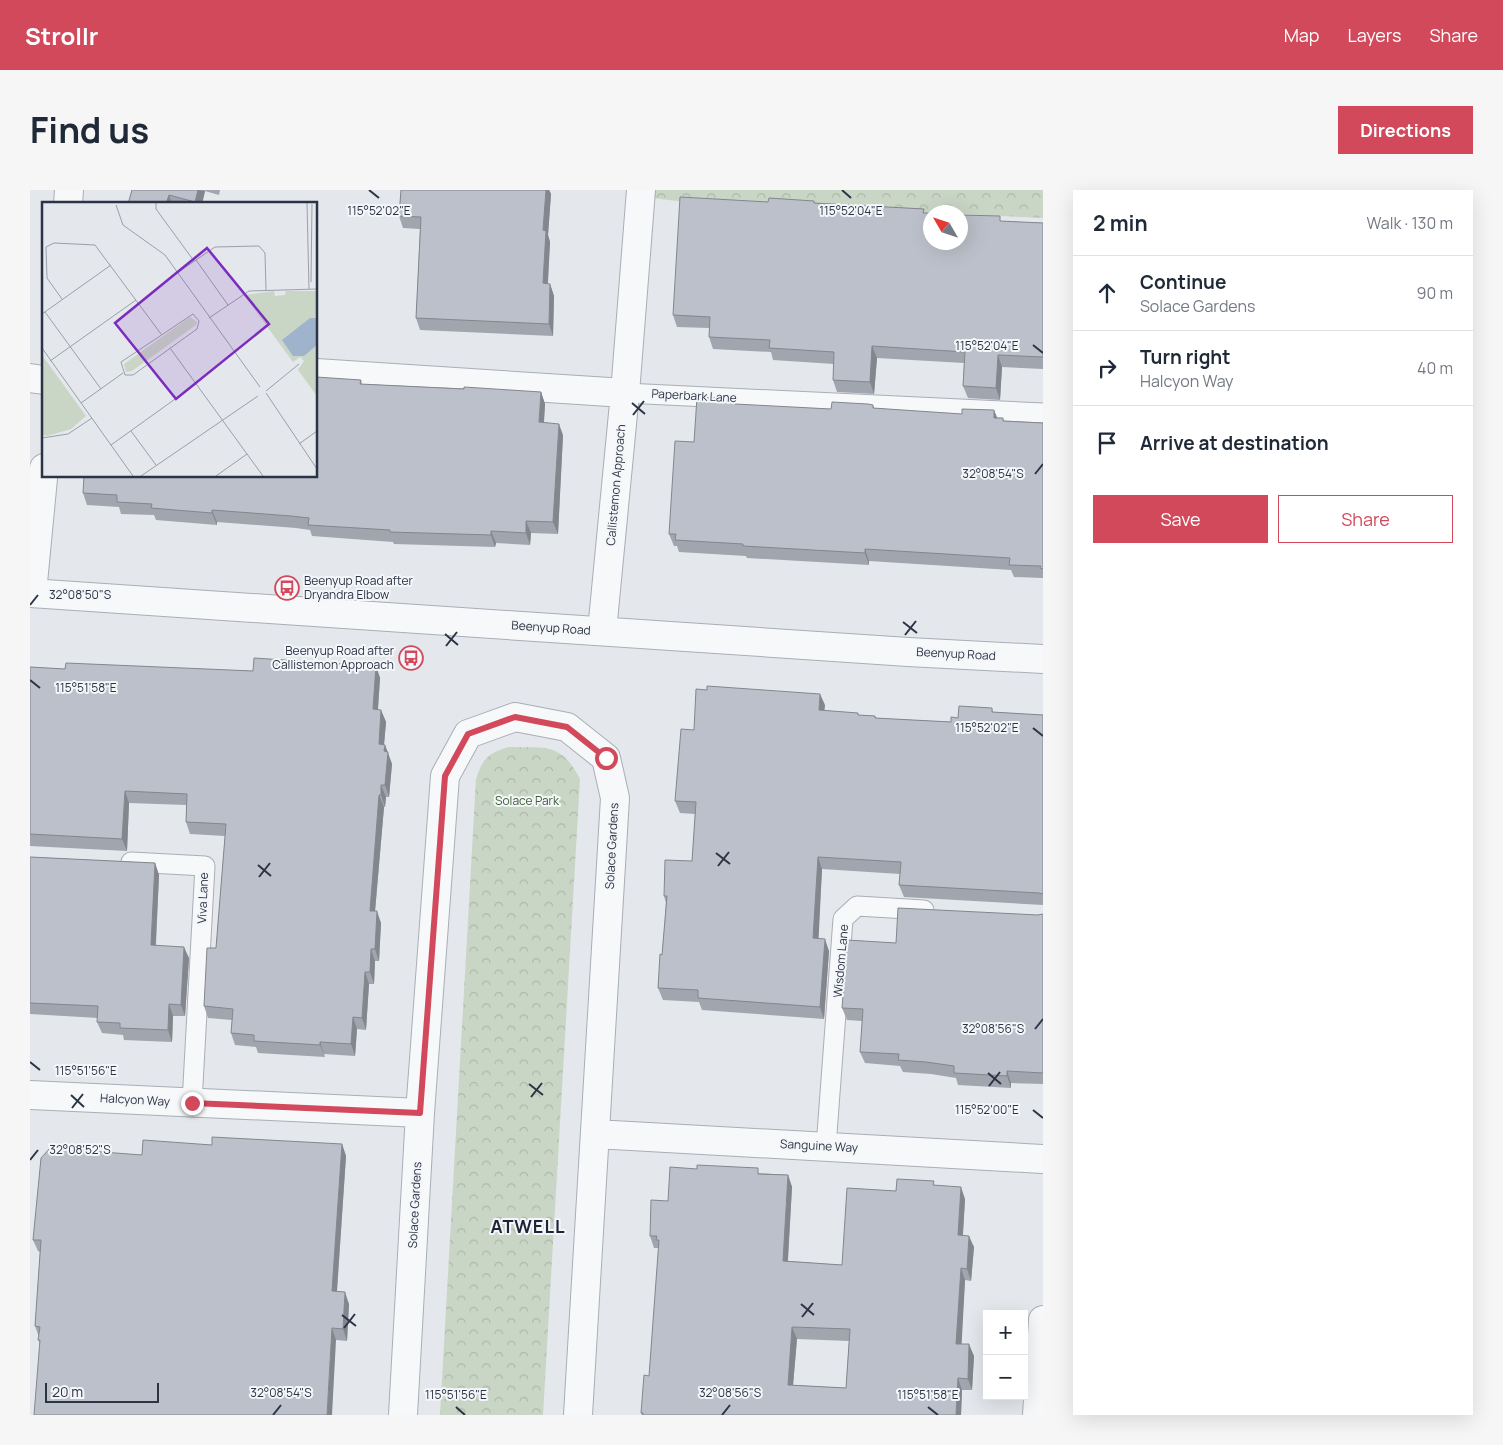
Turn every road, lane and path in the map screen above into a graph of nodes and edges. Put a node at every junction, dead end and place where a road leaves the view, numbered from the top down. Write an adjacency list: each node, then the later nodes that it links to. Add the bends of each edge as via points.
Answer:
1 (641, 190): 3 (street, Callistemon Approach)
2 (318, 373): 3 (street, Paperbark Lane)
3 (625, 393): 4 (lane, Paperbark Lane); 7 (street, Callistemon Approach)
4 (1043, 413)
5 (43, 478): 6 (street)
6 (31, 593): 7 (street, Beenyup Road)
7 (602, 631): 8 (street, Beenyup Road)
8 (1043, 659)
9 (117, 862): 12 (lane, Viva Lane, via 205,866)
10 (945, 911): 15 (lane, Wisdom Lane, via 857,906 843,919)
11 (30, 1095): 12 (street, Halcyon Way)
12 (192, 1103): 13 (street, Halcyon Way)
13 (420, 1113): 14 (street, Solace Gardens, via 445,776 468,734 515,717 567,727 606,758 615,798); 18 (street, Solace Gardens)
14 (595, 1134): 15 (street, Sanguine Way); 19 (street, Solace Gardens)
15 (826, 1147): 16 (street, Sanguine Way)
16 (1043, 1159)
17 (1043, 1320): 20 (street)
18 (403, 1415)
19 (578, 1415)
20 (1037, 1415)

